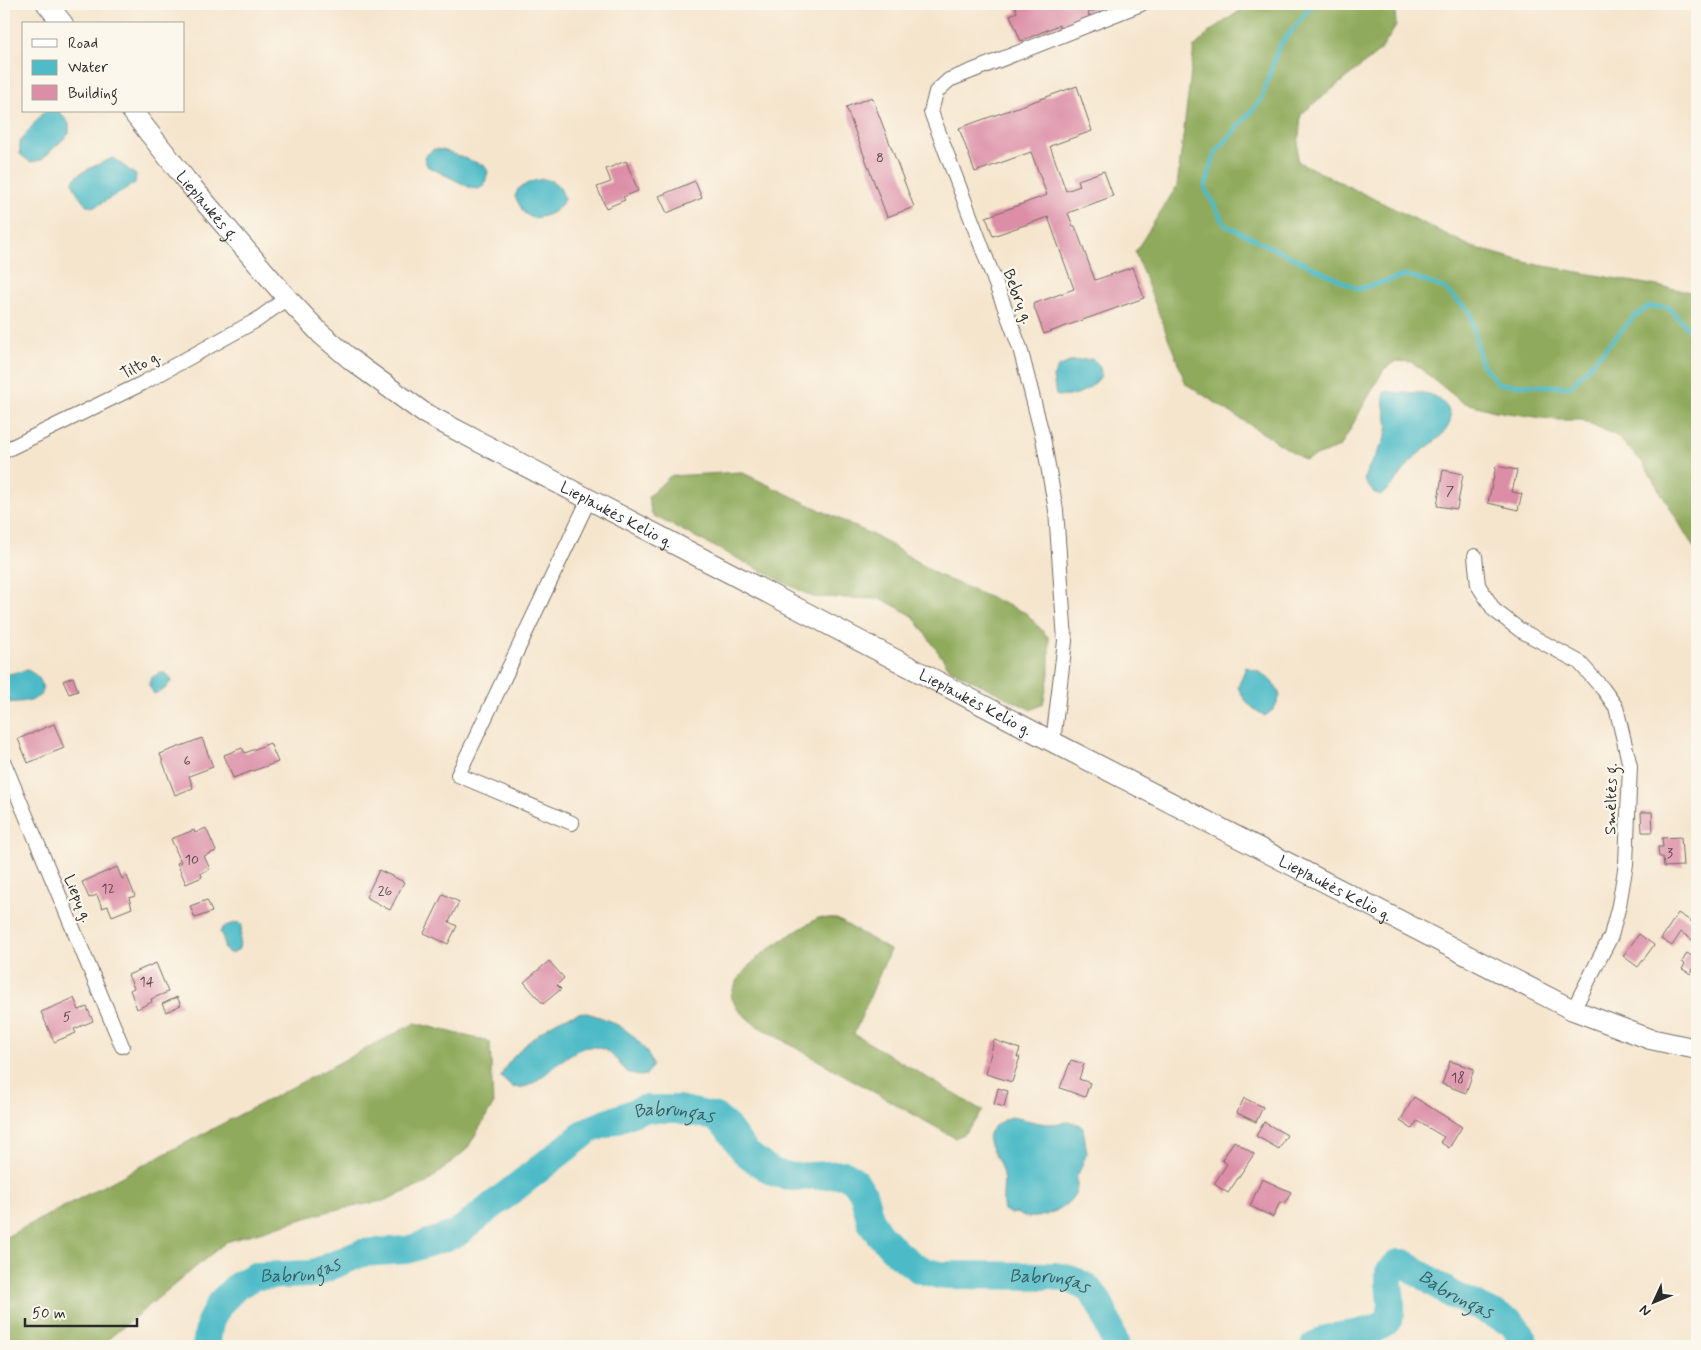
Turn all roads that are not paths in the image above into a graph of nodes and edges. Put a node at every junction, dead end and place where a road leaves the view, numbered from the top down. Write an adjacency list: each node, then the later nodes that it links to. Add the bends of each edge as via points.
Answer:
1 (47, 4): 3 (main road)
2 (1141, 4): 9 (street, Bebrų g., via 949,80 936,92 932,112 1020,348 1043,438 1056,510 1065,641)
3 (61, 22)
4 (133, 112): 5 (main road, Lieplaukės g.)
5 (287, 298): 6 (street, Tilto g., via 258,320); 7 (main road, Lieplaukės Kelio g., via 347,357 424,412)
6 (4, 451)
7 (589, 499): 9 (main road, Lieplaukės Kelio g.); 11 (street, via 458,775)
8 (1475, 556): 12 (street, Smėltės g., via 1478,585 1494,610 1520,630 1579,662 1603,689 1616,707 1630,766 1626,864 1619,905 1611,936)
9 (1053, 742): 12 (main road, Lieplaukės Kelio g.)
10 (4, 763): 13 (street, Liepų g.)
11 (572, 823)
12 (1573, 1010): 14 (main road, Lieplaukės Kelio g., via 1614,1028)
13 (122, 1046)
14 (1697, 1049)

